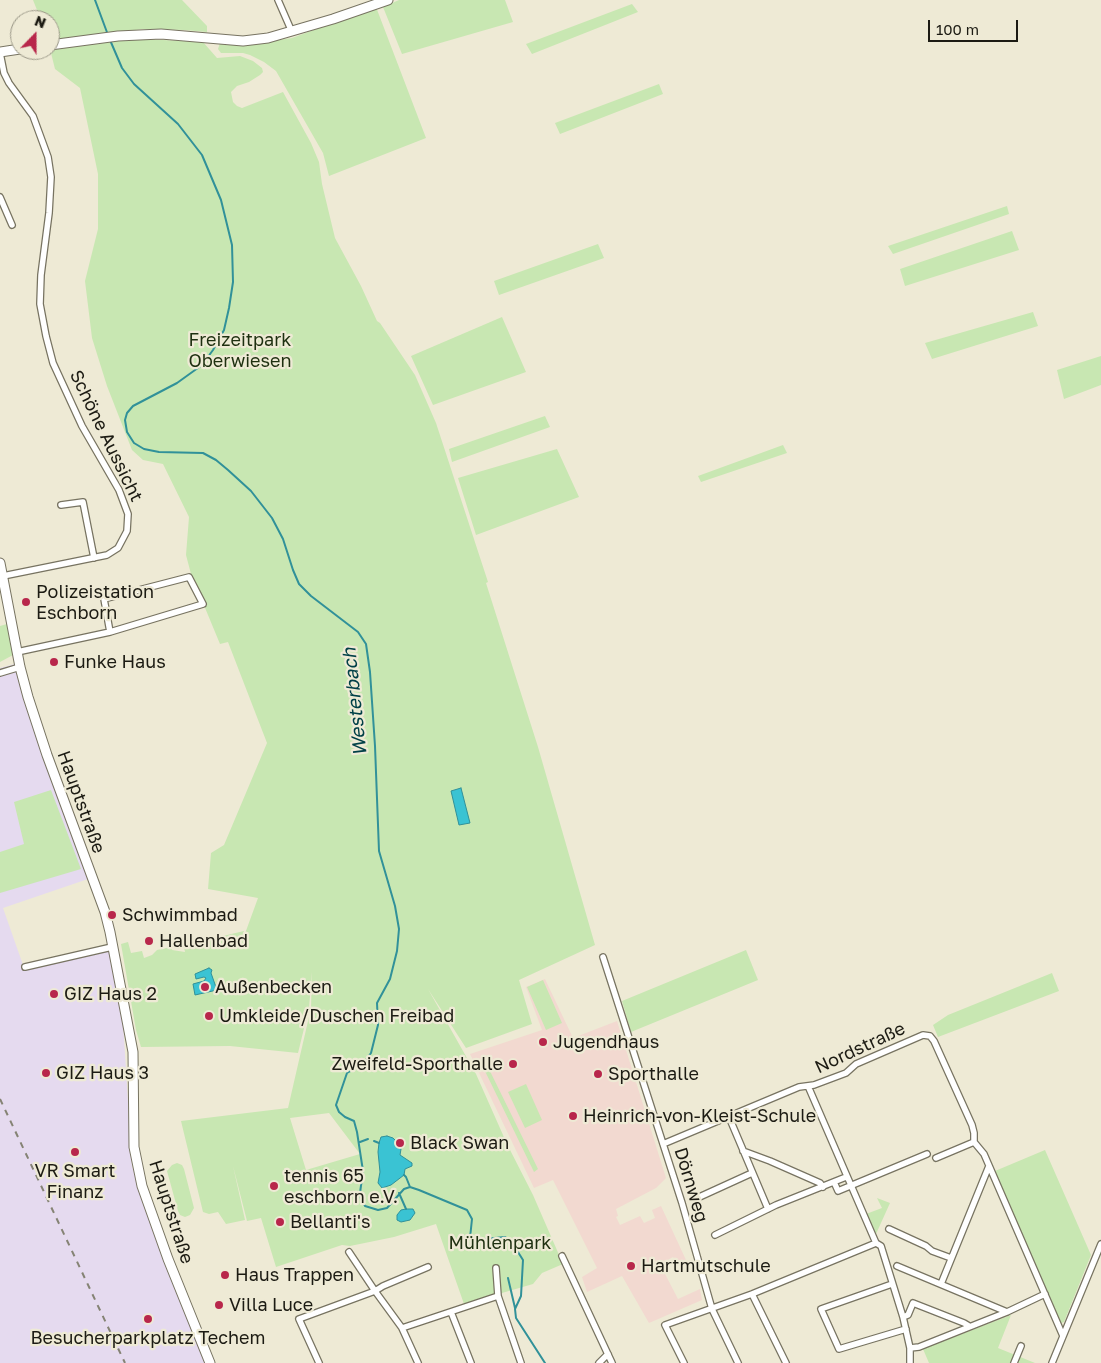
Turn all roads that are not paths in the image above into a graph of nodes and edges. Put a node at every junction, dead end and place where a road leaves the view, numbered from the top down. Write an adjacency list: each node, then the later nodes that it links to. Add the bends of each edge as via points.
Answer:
1 (278, 0): 3 (street)
2 (388, 0): 3 (street)
3 (292, 32): 4 (street, via 243,40 161,34)
4 (60, 44)
5 (0, 53): 9 (street, Schöne Aussicht, via 4,73 33,116 48,157 51,177 40,304 53,363 78,418 119,490 128,514 127,531 118,548)
6 (0, 197): 7 (street)
7 (12, 225)
8 (61, 505): 9 (street, via 83,502)
9 (94, 558): 11 (street, Schöne Aussicht)
10 (0, 563): 11 (street, Hauptstraße)
11 (3, 576): 13 (street, Hauptstraße)
12 (110, 632): 12 (street, via 203,604 189,577 104,600); 13 (street)
13 (17, 652): 14 (street, Hauptstraße)
14 (20, 667): 15 (street); 16 (street, Hauptstraße, via 50,764 107,917)
15 (0, 673)
16 (112, 947): 18 (street); 61 (street, Hauptstraße, via 133,1052 134,1146 142,1186)
17 (603, 957): 22 (street, Dörnweg)
18 (25, 967)
19 (808, 1086): 20 (street, Nordstraße); 21 (street, Nordstraße, via 846,1073 856,1064 923,1035 930,1036 972,1124); 28 (street)
20 (730, 1117): 22 (street, Nordstraße); 23 (street)
21 (974, 1142): 25 (street); 26 (street)
22 (663, 1144): 50 (street, Dörnweg)
23 (743, 1152): 27 (street); 31 (street, via 770,1161)
24 (927, 1154): 30 (street)
25 (936, 1158)
26 (989, 1166): 40 (street); 48 (street)
27 (752, 1173): 32 (street); 33 (street)
28 (846, 1177): 29 (street); 30 (street)
29 (834, 1182): 30 (street, via 838,1191); 31 (street)
30 (850, 1186): 36 (street)
31 (823, 1187): 33 (street)
32 (695, 1199)
33 (768, 1209): 35 (street)
34 (889, 1229): 40 (street)
35 (715, 1236)
36 (878, 1244): 44 (street); 47 (street)
37 (1101, 1244): 57 (street)
38 (348, 1252): 46 (street)
39 (562, 1256): 60 (street)
40 (951, 1258): 45 (street)
41 (897, 1266): 45 (street)
42 (428, 1267): 46 (street)
43 (496, 1268): 49 (street)
44 (892, 1284): 53 (street); 56 (street, via 821,1308 839,1349)
45 (941, 1284): 52 (street)
46 (374, 1291): 55 (street); 62 (street, via 299,1319)
47 (752, 1294): 50 (street); 70 (street)
48 (1045, 1294): 52 (street); 57 (street)
49 (498, 1296): 51 (street); 65 (street)
50 (712, 1309): 68 (street, via 665,1325); 69 (street, Dörnweg)
51 (451, 1312): 55 (street); 64 (street)
52 (1007, 1312): 54 (street)
53 (902, 1317): 54 (street, via 908,1315 913,1302); 56 (street)
54 (969, 1326): 59 (street)
55 (402, 1328): 63 (street)
56 (906, 1329): 59 (street)
57 (1063, 1336): 73 (street)
58 (1021, 1346): 72 (street)
59 (910, 1348): 71 (street)
60 (608, 1354): 66 (street); 67 (street)
61 (210, 1363)
62 (319, 1363)
63 (418, 1363)
64 (471, 1363)
65 (521, 1363)
66 (599, 1363)
67 (612, 1363)
68 (684, 1363)
69 (738, 1363)
70 (786, 1363)
71 (910, 1363)
72 (1014, 1363)
73 (1052, 1363)

